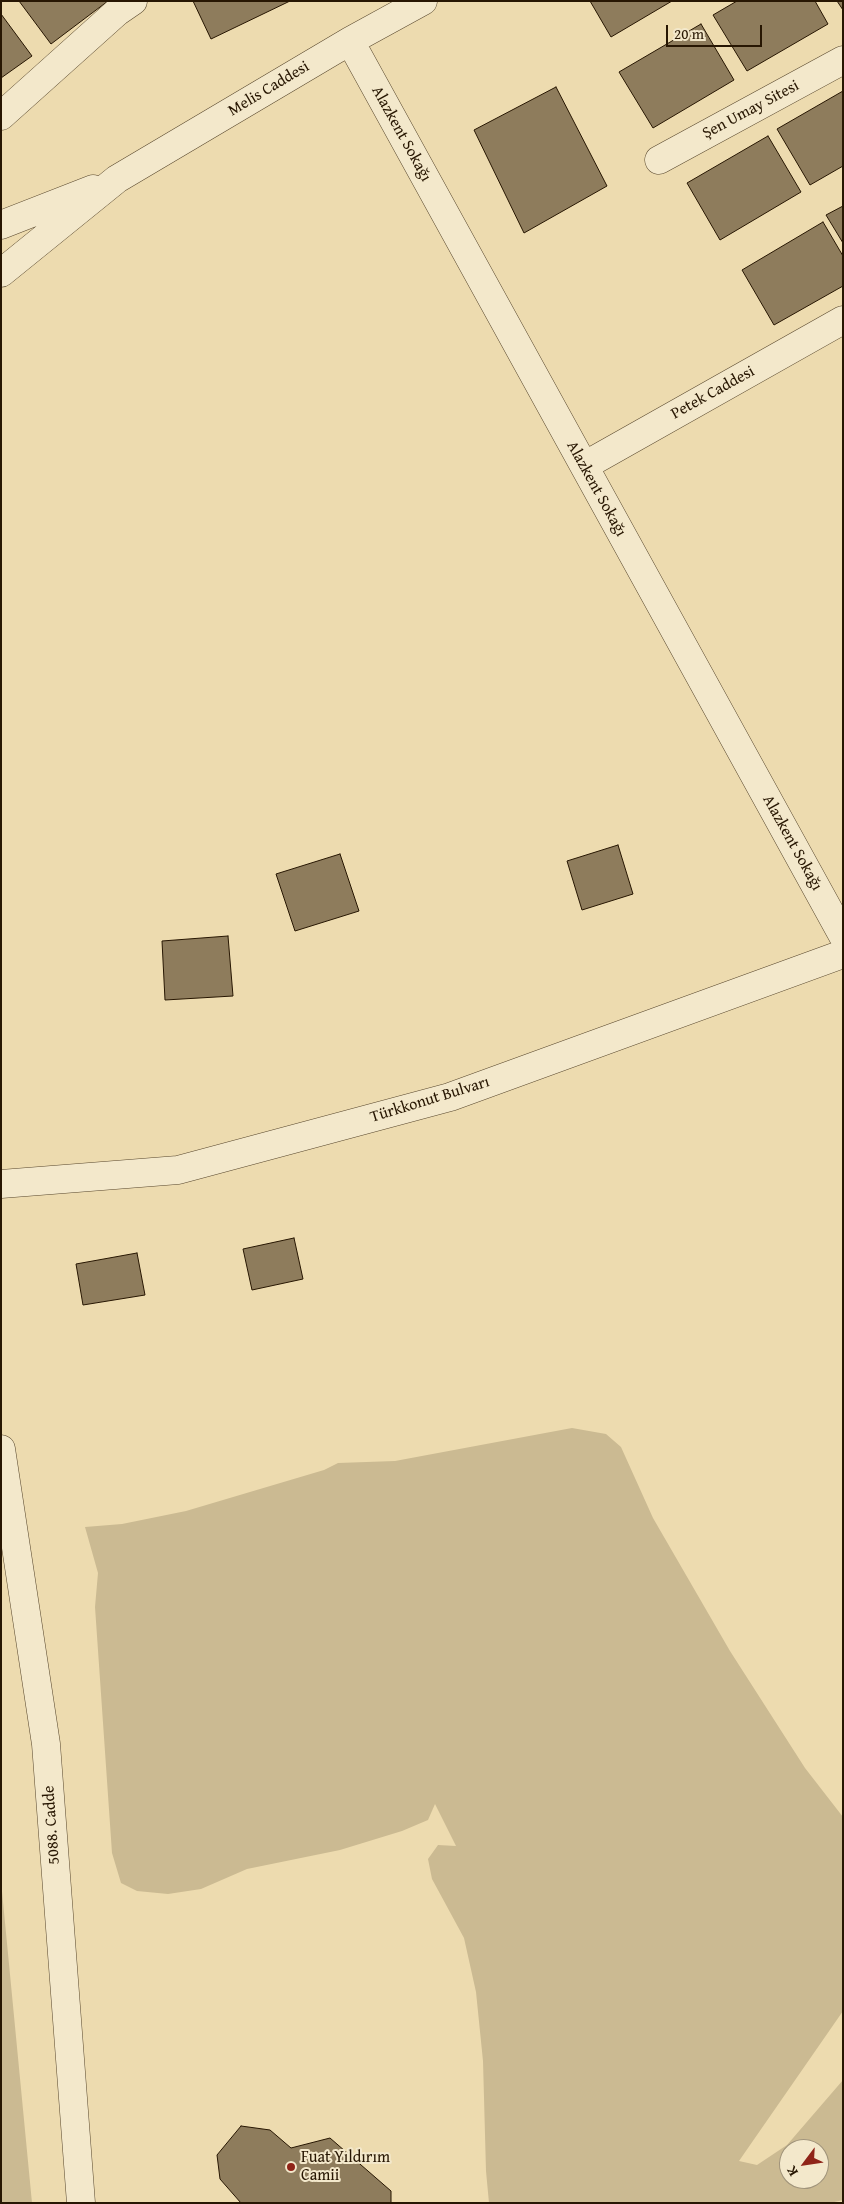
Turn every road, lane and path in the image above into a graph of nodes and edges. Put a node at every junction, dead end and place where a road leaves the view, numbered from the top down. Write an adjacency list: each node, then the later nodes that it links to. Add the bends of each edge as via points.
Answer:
1 (133, 1): 5 (street)
2 (423, 1): 3 (street, Melis Caddesi)
3 (350, 41): 7 (street, Melis Caddesi); 11 (street, Alazkent Sokağı)
4 (843, 60): 6 (street, Şen Umay Sitesi)
5 (1, 116)
6 (659, 160)
7 (117, 179): 8 (street, Melis Caddesi); 9 (street, Melis Caddesi)
8 (1, 225)
9 (1, 273)
10 (843, 320): 11 (street, Petek Caddesi)
11 (584, 466): 12 (street, Alazkent Sokağı)
12 (843, 936)
13 (843, 954): 14 (street, Türkkonut Bulvarı, via 441,1100 178,1170)
14 (1, 1184)
15 (1, 1449): 16 (street, 5088. Cadde, via 46,1744)
16 (81, 2203)

